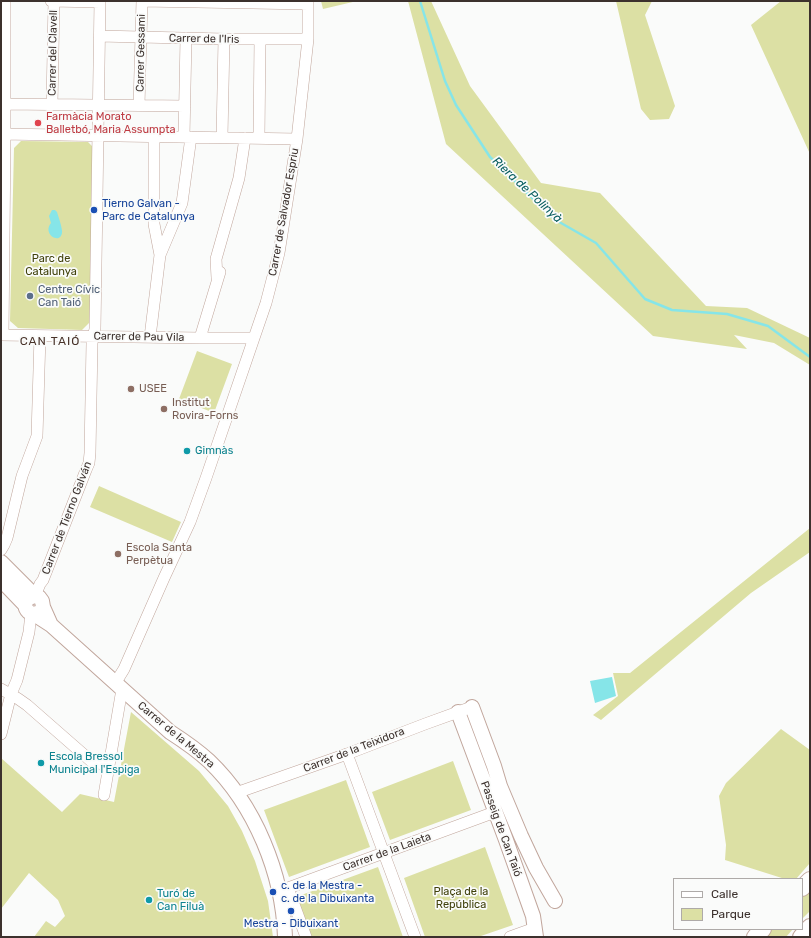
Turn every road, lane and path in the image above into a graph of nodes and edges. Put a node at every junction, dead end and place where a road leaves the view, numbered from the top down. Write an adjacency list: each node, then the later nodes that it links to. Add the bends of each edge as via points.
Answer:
1 (5, 1): 12 (street)
2 (53, 1): 4 (street); 13 (street, Carrer del Clavell)
3 (142, 1): 5 (street); 7 (street, Carrer Gessami)
4 (100, 2): 6 (street)
5 (308, 2): 10 (street, Carrer de Salvador Espriu)
6 (99, 36): 7 (street, Carrer de l'Iris); 14 (street)
7 (141, 37): 8 (street, Carrer de l'Iris); 15 (street, Carrer Gessami)
8 (186, 38): 9 (street, Carrer de l'Iris); 16 (street)
9 (224, 39): 11 (street, Carrer de l'Iris); 21 (street)
10 (308, 39): 11 (street, Carrer de l'Iris); 24 (street, Carrer de Salvador Espriu)
11 (260, 40): 23 (street)
12 (5, 104): 13 (street); 17 (street)
13 (52, 104): 14 (street)
14 (98, 105): 15 (street); 18 (street)
15 (139, 105): 16 (street)
16 (185, 106): 20 (street)
17 (3, 134): 18 (street); 26 (street)
18 (98, 136): 19 (street); 28 (street, Carrer de Tierno Galván)
19 (154, 137): 20 (street); 25 (street, via 154,224)
20 (188, 137): 21 (street); 25 (street, via 182,203)
21 (222, 138): 22 (street)
22 (245, 138): 23 (street); 30 (street, via 239,178 229,215 229,237)
23 (259, 138): 24 (street)
24 (297, 139): 31 (street, Carrer de Salvador Espriu, via 279,253)
25 (160, 254): 29 (street)
26 (2, 335): 27 (street, Carrer de Pau Vila)
27 (40, 336): 28 (street, Carrer de Pau Vila); 32 (street, via 37,436 22,476 7,538)
28 (93, 336): 29 (street, Carrer de Pau Vila); 36 (street, Carrer de Tierno Galván, via 89,463)
29 (150, 337): 30 (street, Carrer de Pau Vila)
30 (200, 338): 31 (street, Carrer de Pau Vila)
31 (254, 338): 37 (street, Carrer de Salvador Espriu, via 190,522 124,669)
32 (1, 550)
33 (1, 562): 36 (main road)
34 (1, 571): 36 (street)
35 (1, 580): 36 (main road)
36 (34, 598): 37 (main road, Carrer de la Mestra, via 51,625); 38 (street, Carrer de Tierno Galván, via 29,632 17,680)
37 (119, 686): 43 (street, Carrer de Salvador Espriu); 44 (main road, Carrer de la Mestra, via 170,732 187,742 210,762)
38 (6, 692): 41 (street, Carrer de Tierno Galván); 43 (street, via 34,710 91,761)
39 (472, 707): 40 (street, Carrer de la Teixidora); 40 (main road, Passeig de Can Taió, via 500,786 552,903 529,872 506,826 469,729)
40 (460, 717): 42 (street, Carrer de la Teixidora, via 425,724); 46 (main road, Passeig de Can Taió)
41 (1, 734)
42 (347, 754): 44 (street, Carrer de la Teixidora); 47 (street)
43 (109, 766): 45 (street, Carrer de Salvador Espriu)
44 (236, 793): 48 (main road, Carrer de la Mestra, via 262,837)
45 (104, 795)
46 (495, 812): 47 (street, Carrer de la Laieta); 50 (main road, Passeig de Can Taió, via 532,916)
47 (384, 853): 48 (street, Carrer de la Laieta); 53 (street)
48 (284, 890): 51 (main road, Carrer de la Mestra); 52 (street)
49 (810, 927): 55 (highway)
50 (535, 932): 54 (street)
51 (285, 937)
52 (306, 937)
53 (414, 937)
54 (510, 937)
55 (801, 937)

